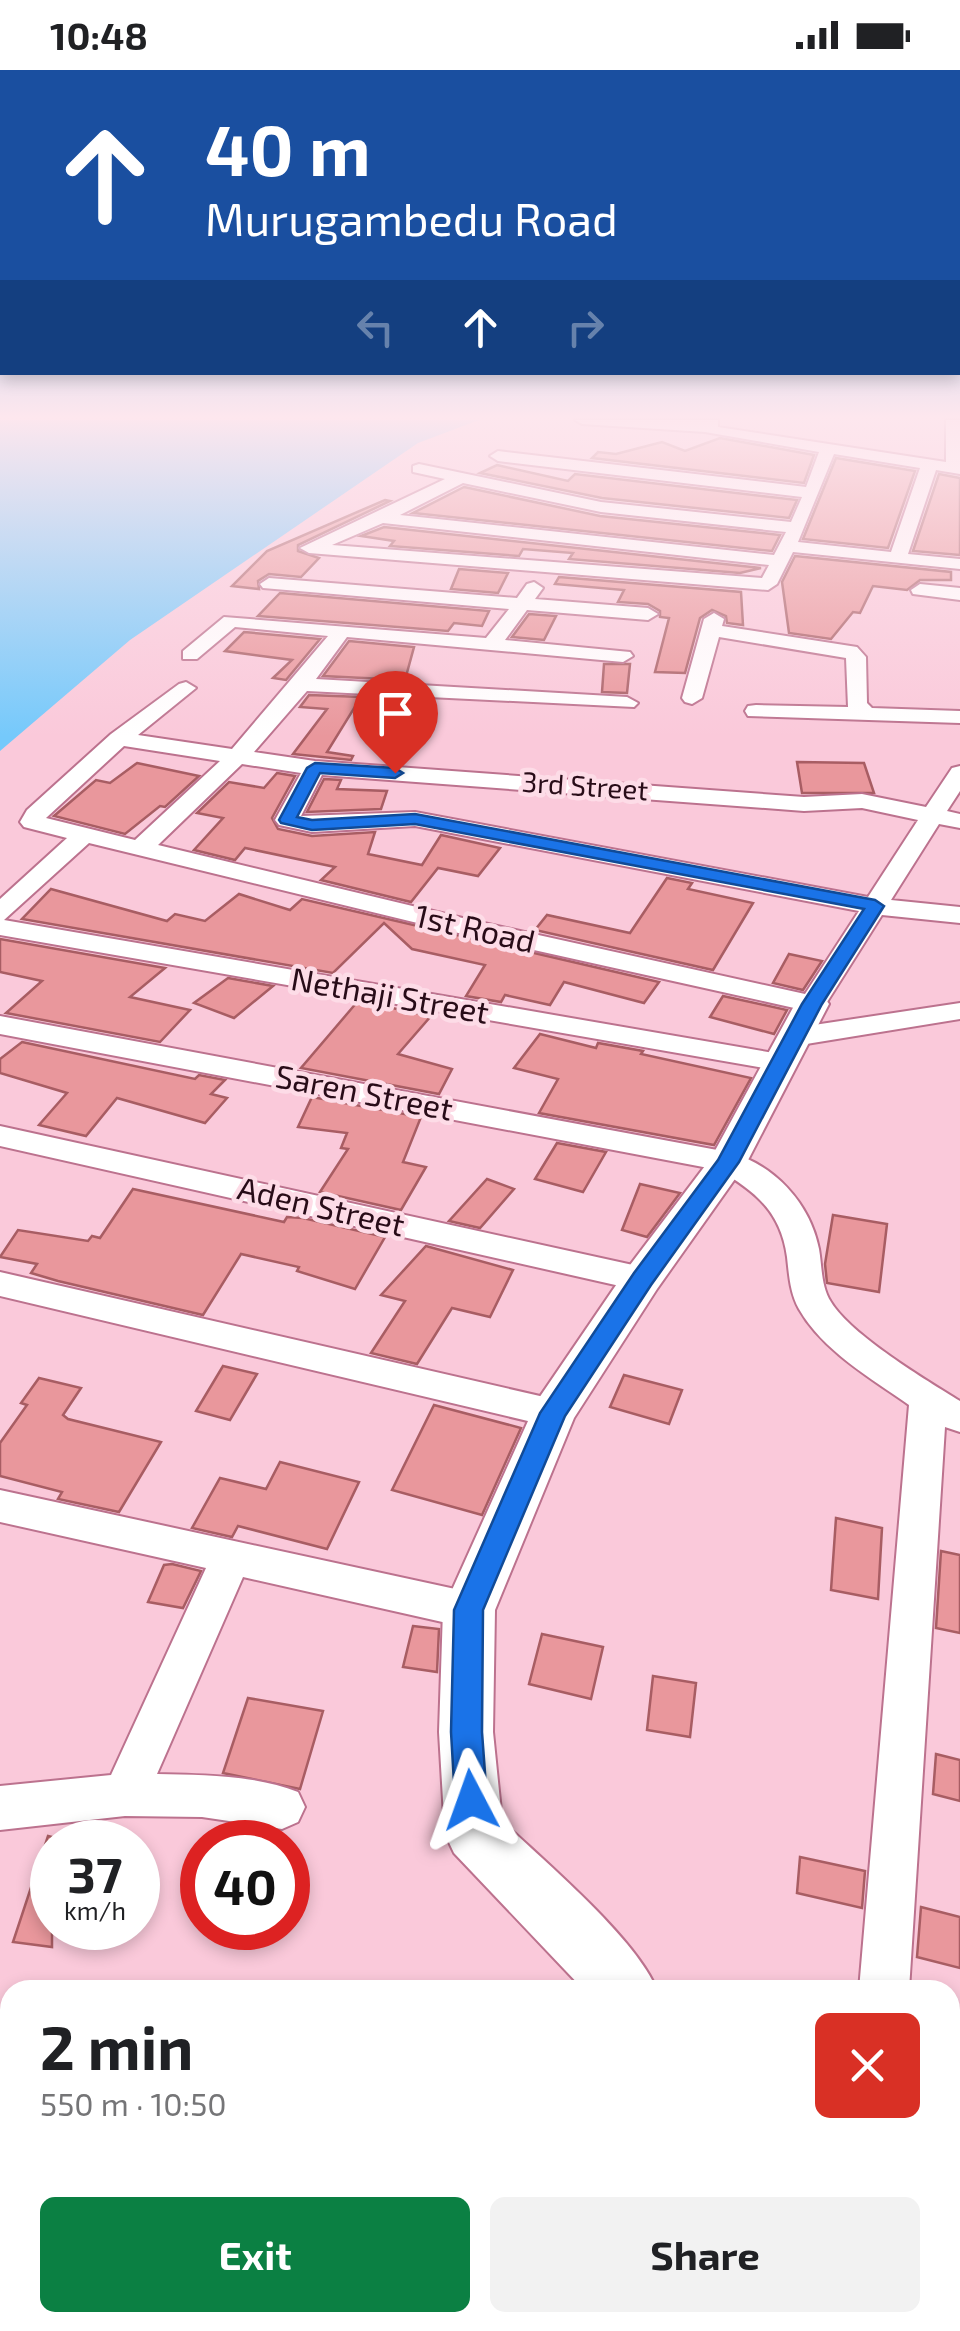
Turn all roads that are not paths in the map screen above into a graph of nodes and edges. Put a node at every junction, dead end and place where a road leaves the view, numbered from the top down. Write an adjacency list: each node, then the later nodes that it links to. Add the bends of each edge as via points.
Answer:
1 (363, 526): 6 (street)
2 (465, 526): 7 (street)
3 (773, 526): 5 (street)
4 (907, 526): 8 (street)
5 (796, 528): 7 (street)
6 (309, 548): 10 (street); 11 (street)
7 (783, 554): 8 (street); 10 (street, via 768,584)
8 (898, 558): 9 (street)
9 (960, 564)
10 (548, 568): 14 (street)
11 (268, 584): 14 (street); 16 (street)
12 (920, 590): 13 (street)
13 (960, 594)
14 (522, 604): 15 (street); 18 (street)
15 (648, 614)
16 (231, 621): 17 (street); 19 (street)
17 (340, 632): 18 (street); 21 (street)
18 (492, 644): 20 (street)
19 (190, 655)
20 (624, 656)
21 (304, 685): 24 (street); 29 (street)
22 (186, 688): 28 (street)
23 (692, 698): 26 (street, via 713,624 850,651 856,657 856,704)
24 (628, 702)
25 (756, 711): 26 (street)
26 (866, 714): 27 (street)
27 (960, 717)
28 (119, 739): 29 (street, 3rd Street); 34 (street, 1st Road, via 32,819)
29 (237, 758): 30 (street, 3rd Street); 35 (street)
30 (315, 768): 32 (street, 3rd Street, via 804,804 862,801); 36 (street, via 287,820 312,825 415,819)
31 (960, 773): 32 (street)
32 (932, 813): 33 (street, 3rd Street); 36 (street)
33 (960, 821)
34 (85, 834): 35 (street, 1st Road); 37 (street)
35 (140, 848): 42 (street, 1st Road, via 475,929)
36 (875, 906): 38 (street); 42 (street)
37 (0, 913)
38 (960, 915)
39 (0, 926): 42 (street, Nethaji Street)
40 (960, 1011): 42 (street)
41 (0, 1025): 44 (street, Saren Street)
42 (796, 1035): 44 (street)
43 (0, 1136): 45 (street, Aden Street)
44 (728, 1162): 45 (street); 47 (street, via 761,1180 790,1208 815,1306)
45 (642, 1279): 48 (street)
46 (0, 1284): 48 (street)
47 (944, 1411): 56 (street)
48 (554, 1413): 51 (street)
49 (0, 1506): 50 (street)
50 (231, 1557): 51 (street); 52 (street)
51 (469, 1610): 55 (street, via 466,1732 474,1834)
52 (125, 1795): 53 (street); 54 (street)
53 (282, 1807)
54 (0, 1808)
55 (617, 1980)
56 (885, 1980)

